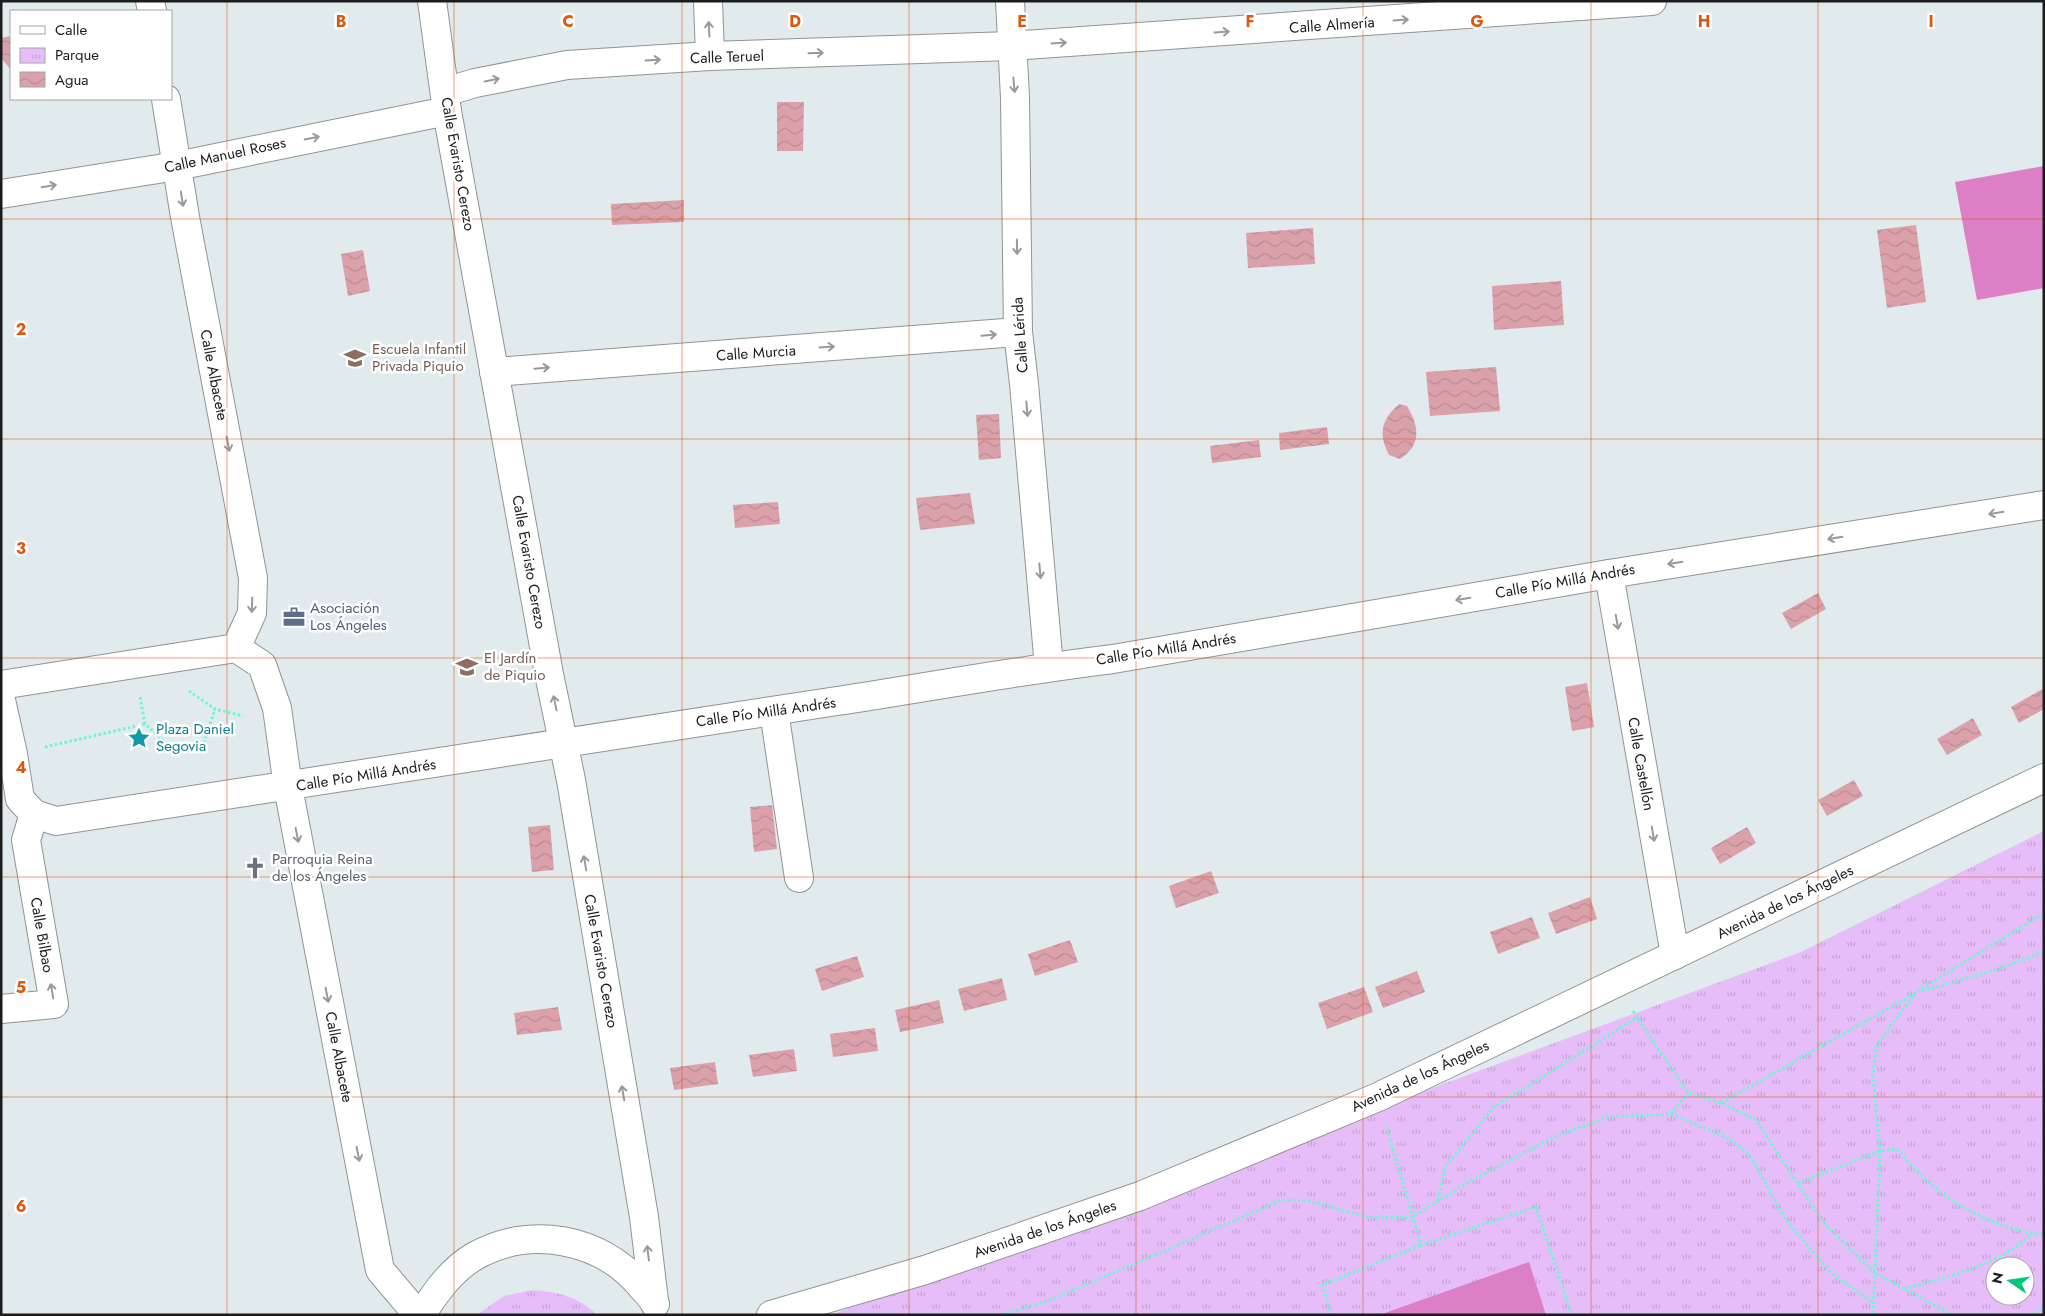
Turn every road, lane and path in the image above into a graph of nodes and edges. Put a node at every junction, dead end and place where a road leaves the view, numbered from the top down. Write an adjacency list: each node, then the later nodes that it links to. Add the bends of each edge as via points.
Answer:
1 (432, 1): 8 (street, Calle Evaristo Cerezo)
2 (708, 1): 6 (street, one-way to 2)
3 (1010, 1): 5 (street, Calle Lérida)
4 (1652, 1): 5 (street, Calle Almería, one-way to 4)
5 (1011, 46): 6 (street, Calle Teruel, one-way to 5); 11 (street, Calle Lérida, one-way to 11, via 1015,98)
6 (710, 56): 8 (street, Calle Teruel, one-way to 6, via 475,83 568,65)
7 (166, 100): 9 (street, Calle Albacete)
8 (446, 102): 9 (street, Calle Manuel Roses, one-way to 8); 12 (street, Calle Evaristo Cerezo)
9 (177, 166): 10 (street, Calle Manuel Roses, one-way to 9); 15 (street, Calle Albacete, one-way to 15, via 253,578 252,613)
10 (1, 194)
11 (1018, 332): 12 (street, Calle Murcia, one-way to 11); 16 (street, Calle Lérida, one-way to 16)
12 (494, 372): 25 (street, Calle Evaristo Cerezo, one-way to 12)
13 (2044, 505): 14 (street, Calle Pío Millá Andrés, one-way to 14)
14 (1609, 574): 16 (street, Calle Pío Millá Andrés, one-way to 16, via 1113,659); 33 (street, Calle Castellón, one-way to 33)
15 (236, 648): 17 (street); 21 (street, via 262,665)
16 (1049, 667): 23 (street, Calle Pío Millá Andrés)
17 (1, 685)
18 (184, 688): 22 (path)
19 (140, 694): 24 (path)
20 (1, 700): 26 (street)
21 (277, 708): 22 (path, via 251,718); 28 (street)
22 (215, 710): 24 (path, via 204,743 170,746)
23 (774, 711): 25 (street, Calle Pío Millá Andrés); 30 (street)
24 (145, 724): 26 (path)
25 (563, 744): 28 (street, Calle Pío Millá Andrés); 52 (street, Calle Evaristo Cerezo, one-way to 25)
26 (13, 754): 29 (street, via 20,799)
27 (2044, 778): 33 (street, Avenida de los Ángeles)
28 (288, 787): 29 (street, via 56,821); 55 (street, Calle Albacete, one-way to 55, via 380,1270)
29 (34, 814): 36 (street, Calle Bilbao, one-way to 29, via 54,1004 26,840)
30 (800, 878)
31 (2044, 912): 35 (path)
32 (2044, 952): 35 (path, via 1995,970)
33 (1675, 954): 34 (street, Avenida de los Ángeles)
34 (1615, 983): 37 (path); 39 (street, Avenida de los Ángeles)
35 (1916, 992): 40 (path); 42 (path, via 1876,1048 1873,1075)
36 (1, 1009)
37 (1638, 1017): 38 (path); 44 (path, via 1494,1107 1445,1167)
38 (1688, 1093): 40 (path); 41 (path)
39 (1378, 1097): 45 (path); 56 (street, Avenida de los Ángeles, via 1140,1196 924,1270)
40 (1720, 1103): 43 (path, via 1756,1120)
41 (1671, 1114): 44 (path, via 1608,1117 1554,1137); 51 (path, via 1726,1137 1750,1155 1785,1219 1830,1272)
42 (1880, 1151): 43 (path); 46 (path, via 1896,1149 1943,1194 1990,1220); 49 (path)
43 (1798, 1183): 49 (path, via 1822,1222)
44 (1438, 1201): 45 (path)
45 (1412, 1217): 48 (path); 54 (path, via 1371,1218 1310,1201 1282,1200 1050,1300)
46 (2032, 1234): 47 (path); 50 (path, via 2018,1247 1956,1275)
47 (2044, 1235)
48 (1421, 1245): 59 (path, via 1322,1285); 60 (path, via 1536,1207)
49 (1875, 1273): 50 (path); 51 (path)
50 (1904, 1290): 62 (path)
51 (1872, 1302): 61 (path)
52 (657, 1308): 55 (street, via 628,1270 593,1249 553,1239 512,1241 474,1256 442,1282)
53 (2044, 1309): 63 (path)
54 (1017, 1310): 57 (path); 58 (path)
55 (419, 1315)
56 (771, 1315)
57 (1002, 1315)
58 (1018, 1315)
59 (1332, 1315)
60 (1572, 1315)
61 (1873, 1315)
62 (1953, 1315)
63 (2031, 1315)

